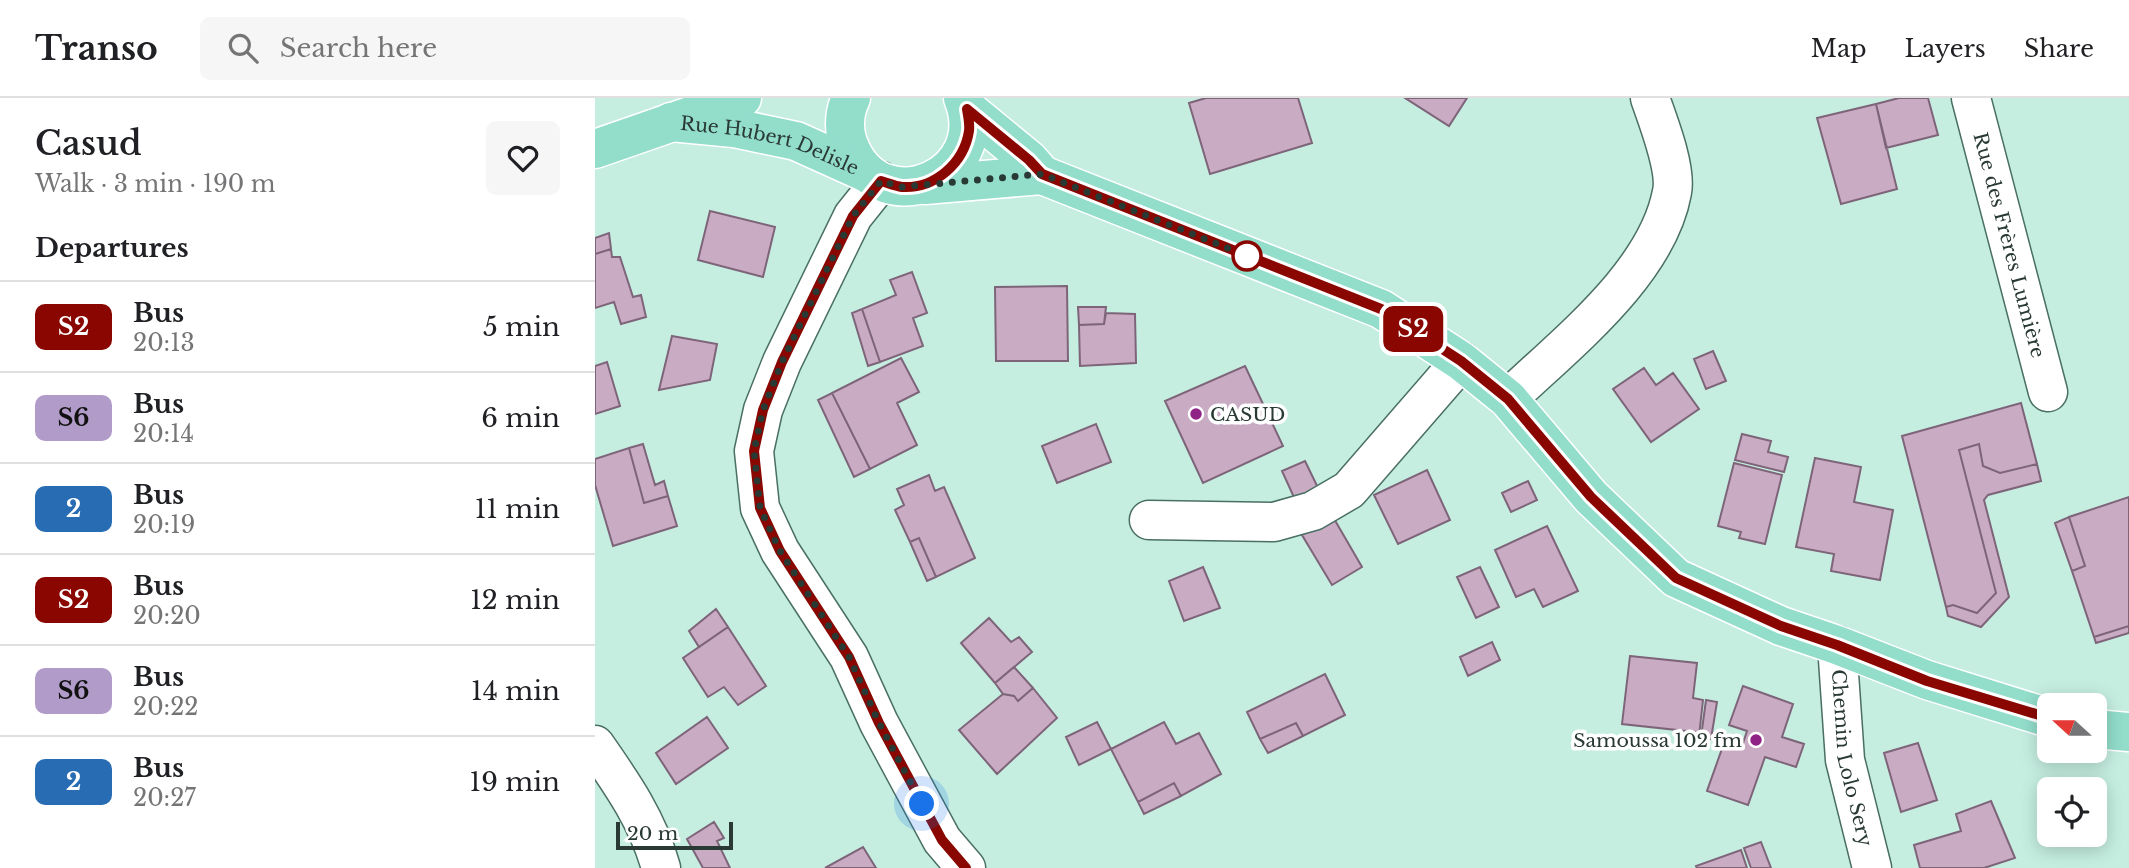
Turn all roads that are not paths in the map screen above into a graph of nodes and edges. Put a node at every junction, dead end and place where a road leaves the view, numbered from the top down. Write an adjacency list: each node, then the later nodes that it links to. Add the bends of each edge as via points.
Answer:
1 (742, 98): 6 (main road, Rue Hubert Delisle)
2 (851, 98): 9 (main road, via 845,123 847,142 855,159)
3 (1650, 98): 13 (street, via 1673,190 1658,235 1619,293)
4 (1971, 98): 12 (street, Rue des Frères Lumière)
5 (965, 104): 8 (main road); 10 (main road, via 969,129 965,148 939,178)
6 (671, 122): 7 (main road, Rue Hubert Delisle); 9 (main road, Rue Hubert Delisle, via 734,128 796,141)
7 (595, 149)
8 (1042, 174): 10 (main road); 11 (main road, via 1381,309)
9 (874, 177): 10 (main road, Rue Hubert Delisle, via 901,187); 21 (street, via 763,410 754,451 760,508 780,551 849,657 942,840)
10 (921, 185)
11 (1461, 361): 13 (main road); 14 (street, via 1349,490 1314,511 1274,522)
12 (2048, 392)
13 (1508, 399): 15 (main road, via 1591,497 1676,578 1781,626)
14 (1149, 520)
15 (1837, 645): 16 (main road, via 1927,681); 22 (street, Chemin Lolo Sery, via 1845,760)
16 (2037, 714)
17 (2107, 730): 18 (main road)
18 (2129, 732)
19 (595, 746): 20 (street, via 632,797)
20 (661, 868)
21 (966, 868)
22 (1872, 868)

